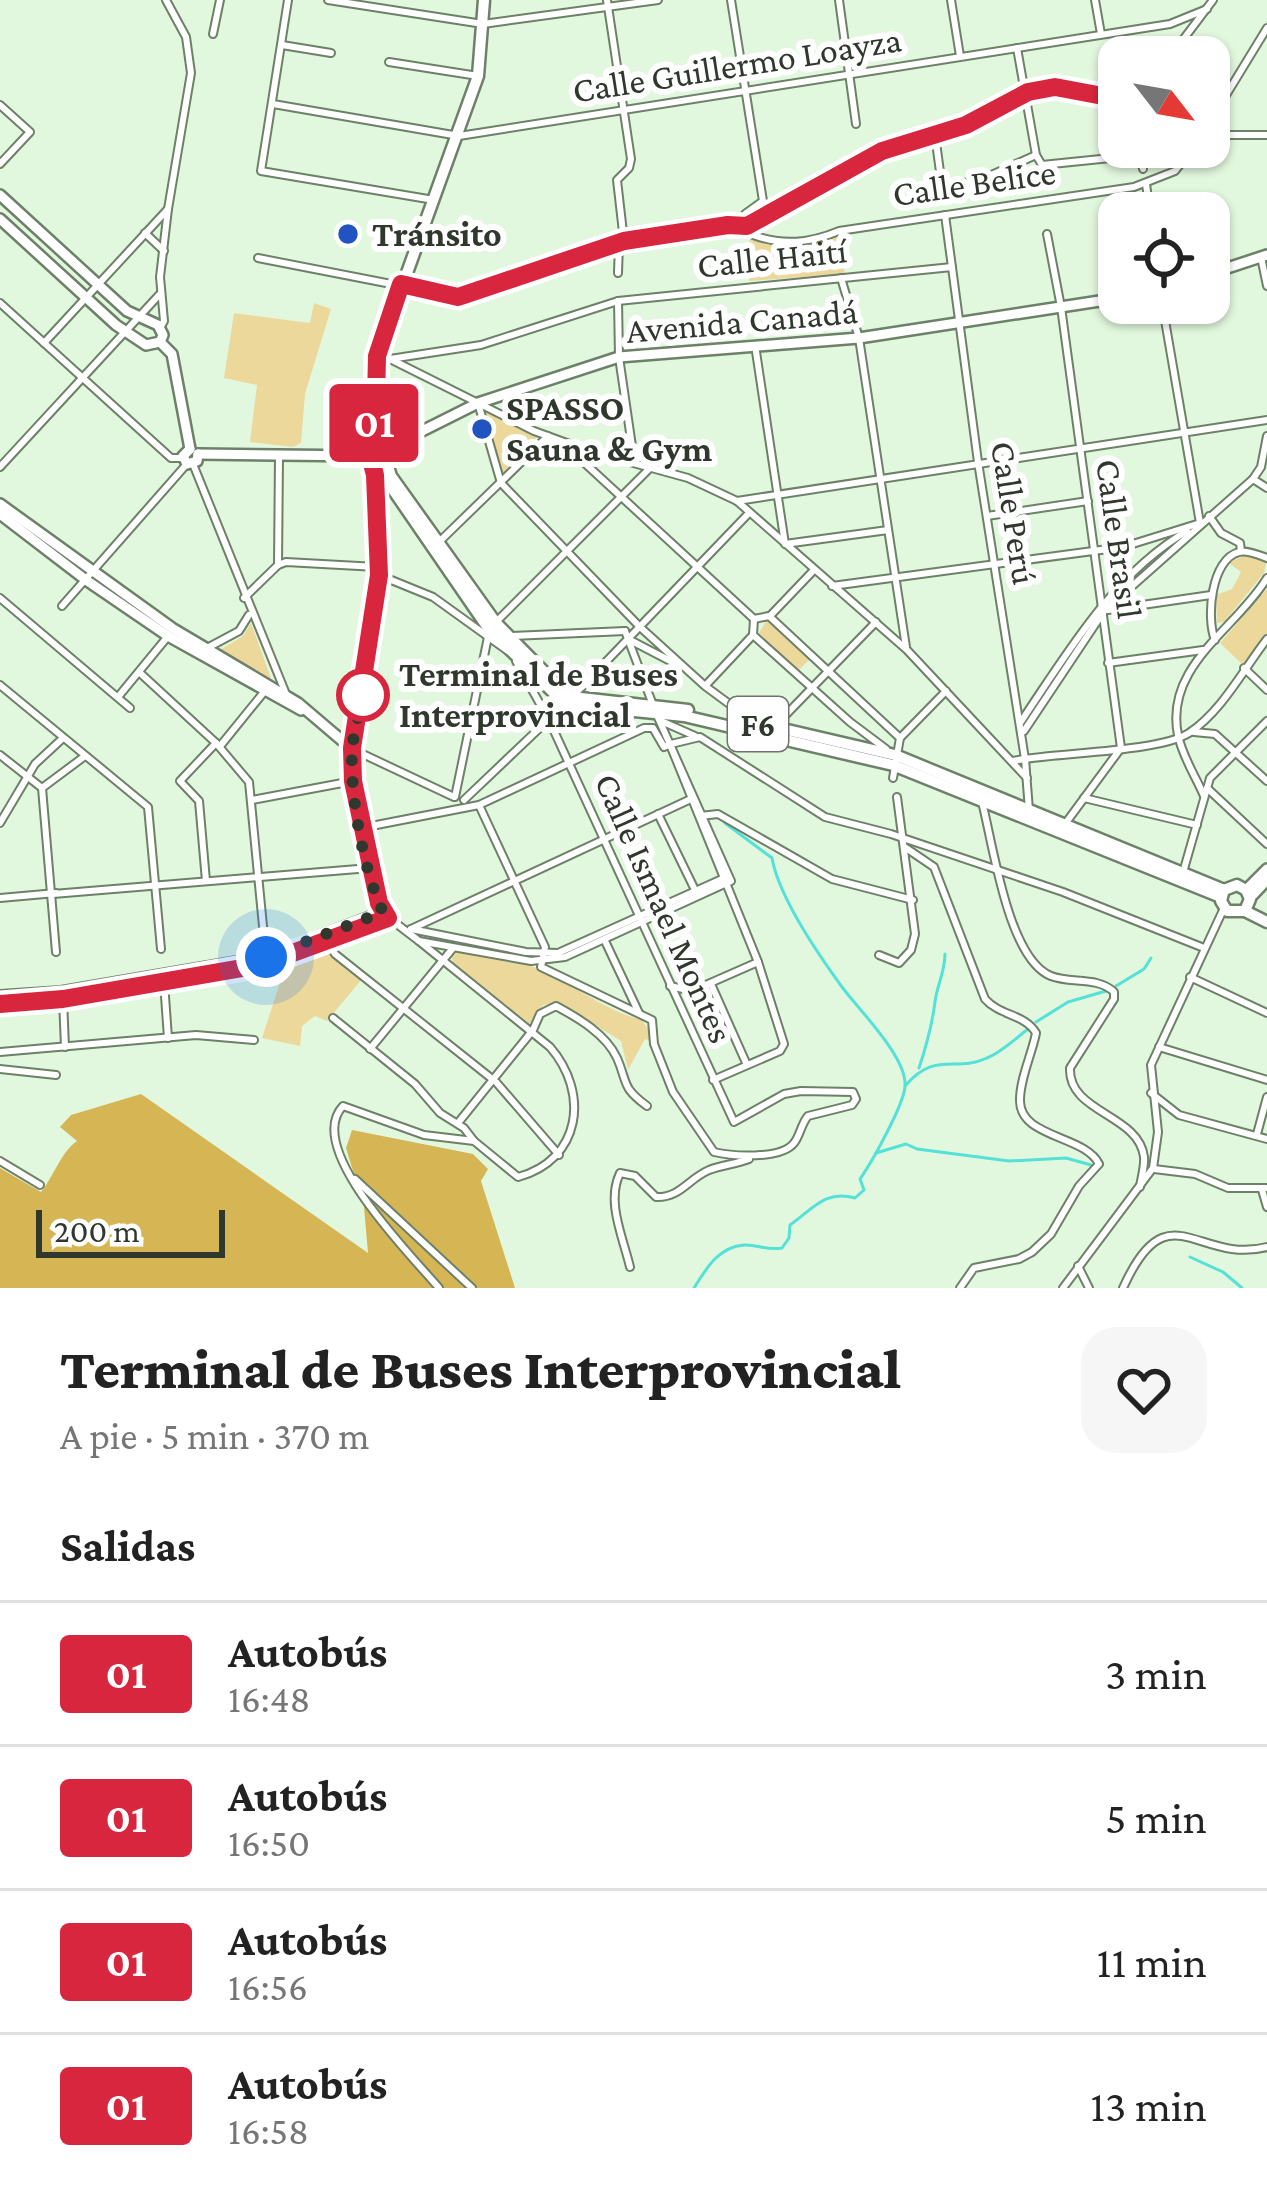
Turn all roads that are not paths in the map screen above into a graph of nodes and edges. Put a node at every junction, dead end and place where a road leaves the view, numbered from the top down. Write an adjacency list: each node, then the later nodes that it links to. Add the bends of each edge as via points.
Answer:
1 (166, 0): 47 (street, via 191,60)
2 (220, 0): 17 (street)
3 (288, 0): 20 (street)
4 (328, 0): 12 (street)
5 (484, 0): 15 (highway)
6 (658, 0): 13 (street)
7 (731, 0): 28 (street)
8 (839, 0): 25 (street)
9 (951, 0): 23 (street)
10 (1095, 0): 18 (street)
11 (1213, 0): 14 (street)
12 (384, 4): 15 (street)
13 (608, 4): 15 (street); 33 (street)
14 (1207, 9): 18 (street, Calle Guillermo Loayza, via 1179,22); 19 (street)
15 (483, 24): 26 (highway)
16 (1267, 28): 27 (street)
17 (213, 34)
18 (1101, 34): 21 (street, Calle Guillermo Loayza)
19 (1186, 36)
20 (282, 45): 22 (street); 31 (street)
21 (1017, 48): 23 (street, Calle Guillermo Loayza); 29 (street)
22 (331, 53)
23 (960, 57): 25 (street, Calle Guillermo Loayza)
24 (388, 62): 26 (street)
25 (850, 74): 28 (street, Calle Guillermo Loayza); 34 (street)
26 (478, 76): 38 (highway)
27 (1230, 89)
28 (745, 91): 33 (street, Calle Guillermo Loayza); 48 (street, via 763,201)
29 (1028, 92): 30 (street, via 1055,87); 35 (street); 39 (street)
30 (1098, 95)
31 (273, 104): 38 (street, Calle Guillermo Loayza); 46 (street, via 261,172)
32 (0, 105): 41 (street, via 30,132)
33 (625, 109): 38 (street, Calle Guillermo Loayza); 55 (street, via 630,165 617,180)
34 (856, 124)
35 (935, 134): 39 (street, via 942,190); 52 (street, via 860,162)
36 (1230, 135): 37 (street)
37 (1267, 135)
38 (459, 136): 46 (highway)
39 (1036, 155): 40 (street, via 1047,166)
40 (1098, 158)
41 (0, 164)
42 (1177, 168): 43 (street)
43 (1146, 184): 44 (street); 49 (street, Calle Belice)
44 (1147, 192)
45 (0, 194): 57 (main road)
46 (434, 200): 66 (highway)
47 (168, 208): 53 (street); 56 (street)
48 (746, 214): 51 (street); 52 (street)
49 (945, 215): 52 (street, Calle Belice, via 839,231 817,242 769,241); 60 (street, Calle Perú)
50 (0, 220): 62 (main road)
51 (728, 225): 52 (street, Calle Belice); 55 (street)
52 (747, 226)
53 (145, 233): 56 (street); 65 (street)
54 (1047, 234): 72 (street, Calle Brasil)
55 (622, 242): 63 (street); 66 (street, via 464,296)
56 (164, 251): 68 (street)
57 (65, 255): 62 (street); 65 (main road)
58 (1264, 256): 61 (main road); 67 (street)
59 (258, 258): 66 (street)
60 (952, 267): 64 (street, Calle Haití); 75 (street, Calle Perú)
61 (1230, 267)
62 (53, 268): 69 (main road)
63 (619, 273)
64 (842, 278): 70 (street, Calle Haití); 79 (street)
65 (98, 284): 69 (street); 74 (main road)
66 (401, 284): 85 (highway)
67 (1267, 286)
68 (160, 294): 74 (street); 76 (street)
69 (86, 298): 78 (main road); 81 (street)
70 (618, 301): 85 (street, Calle Haití, via 498,341); 86 (street)
71 (1098, 302): 72 (main road, Avenida Canadá)
72 (1061, 308): 75 (main road, Avenida Canadá); 94 (street, Calle Brasil)
73 (2, 309): 81 (street)
74 (138, 319): 76 (main road); 78 (street)
75 (959, 323): 79 (main road, Avenida Canadá); 99 (street, Calle Perú)
76 (158, 324): 80 (main road); 82 (main road, via 140,332); 84 (main road)
77 (1166, 324): 90 (street)
78 (126, 332): 82 (main road); 87 (street)
79 (859, 338): 83 (main road, Avenida Canadá); 102 (street)
80 (160, 342): 82 (main road); 84 (main road)
81 (44, 343): 87 (street)
82 (143, 343)
83 (755, 345): 86 (main road, Avenida Canadá); 106 (street)
84 (172, 354): 96 (main road)
85 (384, 357): 88 (street); 97 (highway)
86 (619, 357): 88 (main road, Avenida Canadá); 98 (street)
87 (82, 379): 96 (street, via 171,458); 100 (street)
88 (478, 404): 91 (street); 97 (main road, Avenida Canadá); 104 (street)
89 (1267, 420): 90 (street)
90 (1184, 433): 94 (street); 115 (street)
91 (548, 436): 93 (street); 104 (street)
92 (1267, 436): 103 (street)
93 (562, 442): 98 (street); 107 (street)
94 (1079, 447): 99 (street); 109 (street, Calle Brasil)
95 (280, 453): 96 (main road); 97 (main road); 124 (street)
96 (190, 458): 128 (street); 134 (street)
97 (377, 460): 118 (highway); 126 (main road)
98 (634, 460): 101 (street)
99 (978, 462): 102 (street); 113 (street, Calle Perú)
100 (0, 466)
101 (652, 466): 107 (street); 108 (street)
102 (879, 477): 106 (street); 116 (street)
103 (1252, 479): 105 (street); 114 (street)
104 (501, 483): 118 (street); 121 (street)
105 (1267, 488)
106 (779, 494): 108 (street); 117 (street)
107 (620, 498): 121 (street); 125 (street)
108 (737, 501): 111 (street)
109 (1088, 501): 113 (street); 119 (street, Calle Brasil)
110 (0, 504): 128 (main road)
111 (749, 513): 117 (street); 125 (street)
112 (0, 514): 128 (main road)
113 (987, 516): 123 (street, Calle Perú)
114 (1209, 516): 115 (street); 120 (street)
115 (1200, 523): 119 (street); 136 (street, via 1146,562)
116 (888, 530): 117 (street); 129 (street)
117 (785, 544): 127 (street)
118 (435, 546): 142 (highway)
119 (1094, 549): 123 (street); 136 (street, Calle Brasil)
120 (1241, 551): 122 (street); 132 (street)
121 (567, 552): 141 (street); 142 (street)
122 (1267, 558)
123 (994, 564): 129 (street); 172 (street, Calle Perú)
124 (278, 566): 126 (street); 134 (street)
125 (697, 568): 139 (street); 141 (street)
126 (379, 571): 142 (street); 183 (main road)
127 (812, 571): 131 (street); 138 (street)
128 (89, 577): 135 (street); 143 (main road)
129 (894, 578): 131 (street); 149 (street)
130 (1267, 578): 148 (street)
131 (830, 586): 140 (street)
132 (1211, 595): 136 (street); 148 (street)
133 (0, 598): 164 (street)
134 (244, 598): 137 (street)
135 (62, 606)
136 (1104, 607): 153 (street, Calle Brasil); 172 (street); 175 (street)
137 (250, 612): 151 (street, via 239,631); 165 (street)
138 (770, 616): 139 (street); 155 (street)
139 (754, 619): 145 (street)
140 (876, 622): 149 (street); 155 (street)
141 (640, 627): 144 (street); 157 (street)
142 (491, 630): 146 (highway); 152 (highway); 204 (street)
143 (170, 632): 151 (main road); 156 (street)
144 (627, 635): 146 (street); 157 (street); 166 (street); 169 (street)
145 (753, 635): 159 (street); 160 (street)
146 (508, 636): 166 (highway)
147 (1267, 639): 154 (street)
148 (1214, 640): 150 (street)
149 (907, 650): 163 (street)
150 (1203, 650): 153 (street); 180 (street, via 1182,685)
151 (203, 652): 162 (main road); 165 (main road)
152 (512, 653): 166 (highway); 170 (street, Calle Ismael Montes)
153 (1108, 662): 184 (street, Calle Brasil)
154 (1244, 668): 161 (street); 176 (street)
155 (828, 670): 160 (street); 179 (street)
156 (139, 672): 164 (street); 182 (street)
157 (692, 673): 159 (street)
158 (0, 685): 178 (street)
159 (705, 686): 173 (street)
160 (812, 688): 174 (street); 191 (street)
161 (1267, 690)
162 (264, 692): 168 (main road); 182 (street)
163 (946, 692): 179 (street); 190 (street)
164 (118, 697): 167 (street)
165 (289, 698): 168 (main road)
166 (569, 700): 169 (highway, F6); 170 (street)
167 (130, 708)
168 (304, 711): 183 (main road)
169 (657, 712): 173 (highway, F6); 177 (street); 181 (street)
170 (549, 720): 189 (street, Calle Ismael Montes); 204 (street)
171 (1267, 721): 185 (street)
172 (1020, 723): 175 (street, Calle Perú)
173 (752, 725): 174 (highway, F6)
174 (774, 732): 191 (highway, F6)
175 (1022, 734): 188 (street, Calle Perú)
176 (1187, 734): 180 (street); 185 (street, via 1208,730)
177 (695, 736): 181 (street); 215 (street, via 825,817)
178 (63, 738): 187 (street); 192 (street)
179 (900, 738): 191 (street)
180 (1178, 738): 184 (street); 197 (street)
181 (671, 744): 189 (street, via 664,747 650,727); 200 (street)
182 (218, 745): 203 (street, via 244,774); 224 (street, via 180,781 199,801)
183 (352, 748): 194 (main road); 204 (street)
184 (1121, 748): 188 (street); 202 (street)
185 (1237, 750): 195 (street); 197 (street)
186 (0, 755): 192 (street)
187 (85, 756): 196 (street); 226 (street, via 148,808)
188 (1025, 759): 190 (street); 193 (street, Calle Perú)
189 (568, 761): 205 (street); 214 (street, Calle Ismael Montes)
190 (1013, 761): 193 (street)
191 (894, 766): 201 (highway, F6); 208 (highway, F6)
192 (26, 776): 196 (street); 206 (street)
193 (1028, 778): 208 (street, Calle Perú)
194 (353, 781): 203 (street); 212 (main road)
195 (1267, 781)
196 (42, 788): 227 (street)
197 (1205, 792): 211 (street); 216 (street)
198 (897, 797): 215 (street)
199 (0, 798): 206 (street)
200 (693, 798): 207 (street); 209 (street)
201 (981, 798): 208 (highway, F6); 219 (street)
202 (1084, 799): 211 (street); 213 (street)
203 (252, 800): 221 (street)
204 (461, 802): 205 (street); 212 (street)
205 (479, 805): 222 (street)
206 (10, 807): 210 (street)
207 (658, 814): 214 (street); 228 (street)
208 (1030, 815): 213 (highway, F6)
209 (700, 816): 225 (street); 231 (street, via 718,814 832,879)
210 (0, 823)
211 (1197, 825): 220 (street)
212 (361, 828): 217 (main road)
213 (1062, 829): 220 (highway, F6)
214 (603, 839): 222 (street); 235 (street, Calle Ismael Montes)
215 (906, 843): 219 (street); 231 (street); 294 (street, via 934,867 985,999 1036,1033 1019,1106 1025,1118 1099,1164 1051,1234 1019,1258 974,1268)
216 (1267, 844)
217 (370, 868): 221 (street); 234 (main road)
218 (1267, 869): 230 (main road)
219 (1000, 870): 242 (street); 286 (street, via 1030,961 1050,976 1114,992 1070,1080 1138,1143)
220 (1182, 876): 232 (highway, F6)
221 (258, 877): 224 (street); 247 (street)
222 (514, 879): 237 (street); 246 (street, via 545,947)
223 (1267, 880): 230 (main road)
224 (206, 881): 226 (street)
225 (726, 882): 228 (street); 249 (street)
226 (155, 886): 227 (street); 243 (street)
227 (52, 894): 229 (street); 244 (street)
228 (697, 894): 235 (street)
229 (0, 898)
230 (1248, 899): 232 (highway, F6); 232 (highway, F6, via 1237,885); 233 (highway); 236 (highway, F6)
231 (913, 900): 245 (street, via 911,950 899,963)
232 (1224, 902): 242 (street)
233 (1267, 909)
234 (386, 915): 237 (street); 239 (main road)
235 (640, 919): 238 (street); 253 (street, Calle Ismael Montes)
236 (1267, 922)
237 (407, 930): 240 (street); 246 (street)
238 (603, 936): 246 (street); 257 (street)
239 (334, 937): 247 (main road); 256 (street, via 335,955)
240 (419, 941): 241 (street); 248 (street)
241 (453, 948): 246 (street); 248 (street)
242 (1204, 948): 250 (street)
243 (161, 950)
244 (56, 952)
245 (879, 955)
246 (542, 958): 257 (street, via 550,973)
247 (267, 960): 251 (main road); 255 (main road)
248 (442, 961): 256 (street); 260 (street)
249 (758, 962): 252 (street); 267 (street, via 783,1047)
250 (1190, 977): 258 (street); 264 (street)
251 (164, 982): 254 (main road); 261 (street)
252 (711, 984): 253 (street, via 692,991); 267 (street)
253 (670, 986): 271 (street, Calle Ismael Montes)
254 (63, 999): 255 (main road); 263 (street)
255 (0, 1000)
256 (404, 1007): 265 (street); 270 (street)
257 (639, 1013): 281 (street, via 655,1024 665,1073 710,1147)
258 (1267, 1013)
259 (333, 1018): 265 (street)
260 (533, 1030): 270 (street); 275 (street, via 540,1014 556,1006 579,1019 611,1048 628,1092); 280 (street, via 572,1084 572,1135)
261 (168, 1038): 262 (street); 263 (street)
262 (254, 1040)
263 (65, 1047): 266 (street)
264 (1159, 1047): 272 (street); 273 (street)
265 (370, 1048): 276 (street)
266 (0, 1052)
267 (747, 1065): 271 (street)
268 (0, 1069): 269 (street)
269 (56, 1075)
270 (493, 1079): 276 (street); 280 (street)
271 (712, 1080): 281 (street, Calle Ismael Montes, via 734,1122 784,1094 853,1092 852,1105 808,1116 784,1150)
272 (1267, 1080)
273 (1151, 1093): 277 (street, via 1178,1115); 283 (street)
274 (1267, 1097): 277 (street)
275 (647, 1106)
276 (458, 1123): 279 (street)
277 (1256, 1136): 278 (street)
278 (1267, 1139)
279 (474, 1141): 280 (street, via 518,1177); 284 (street, via 424,1135 343,1106 333,1124)
280 (559, 1156)
281 (752, 1157): 291 (street, via 707,1171 667,1197 620,1173 615,1202)
282 (0, 1161): 285 (street)
283 (1153, 1168): 286 (street); 287 (street)
284 (347, 1174): 292 (street); 293 (street)
285 (40, 1185)
286 (1140, 1187): 290 (street)
287 (1264, 1189): 288 (street)
288 (1267, 1207)
289 (1267, 1247): 297 (street, via 1237,1252 1170,1235 1149,1246)
290 (1078, 1266): 295 (street); 296 (street)
291 (630, 1267)
292 (440, 1288)
293 (472, 1288)
294 (960, 1288)
295 (1063, 1288)
296 (1089, 1288)
297 (1123, 1288)

